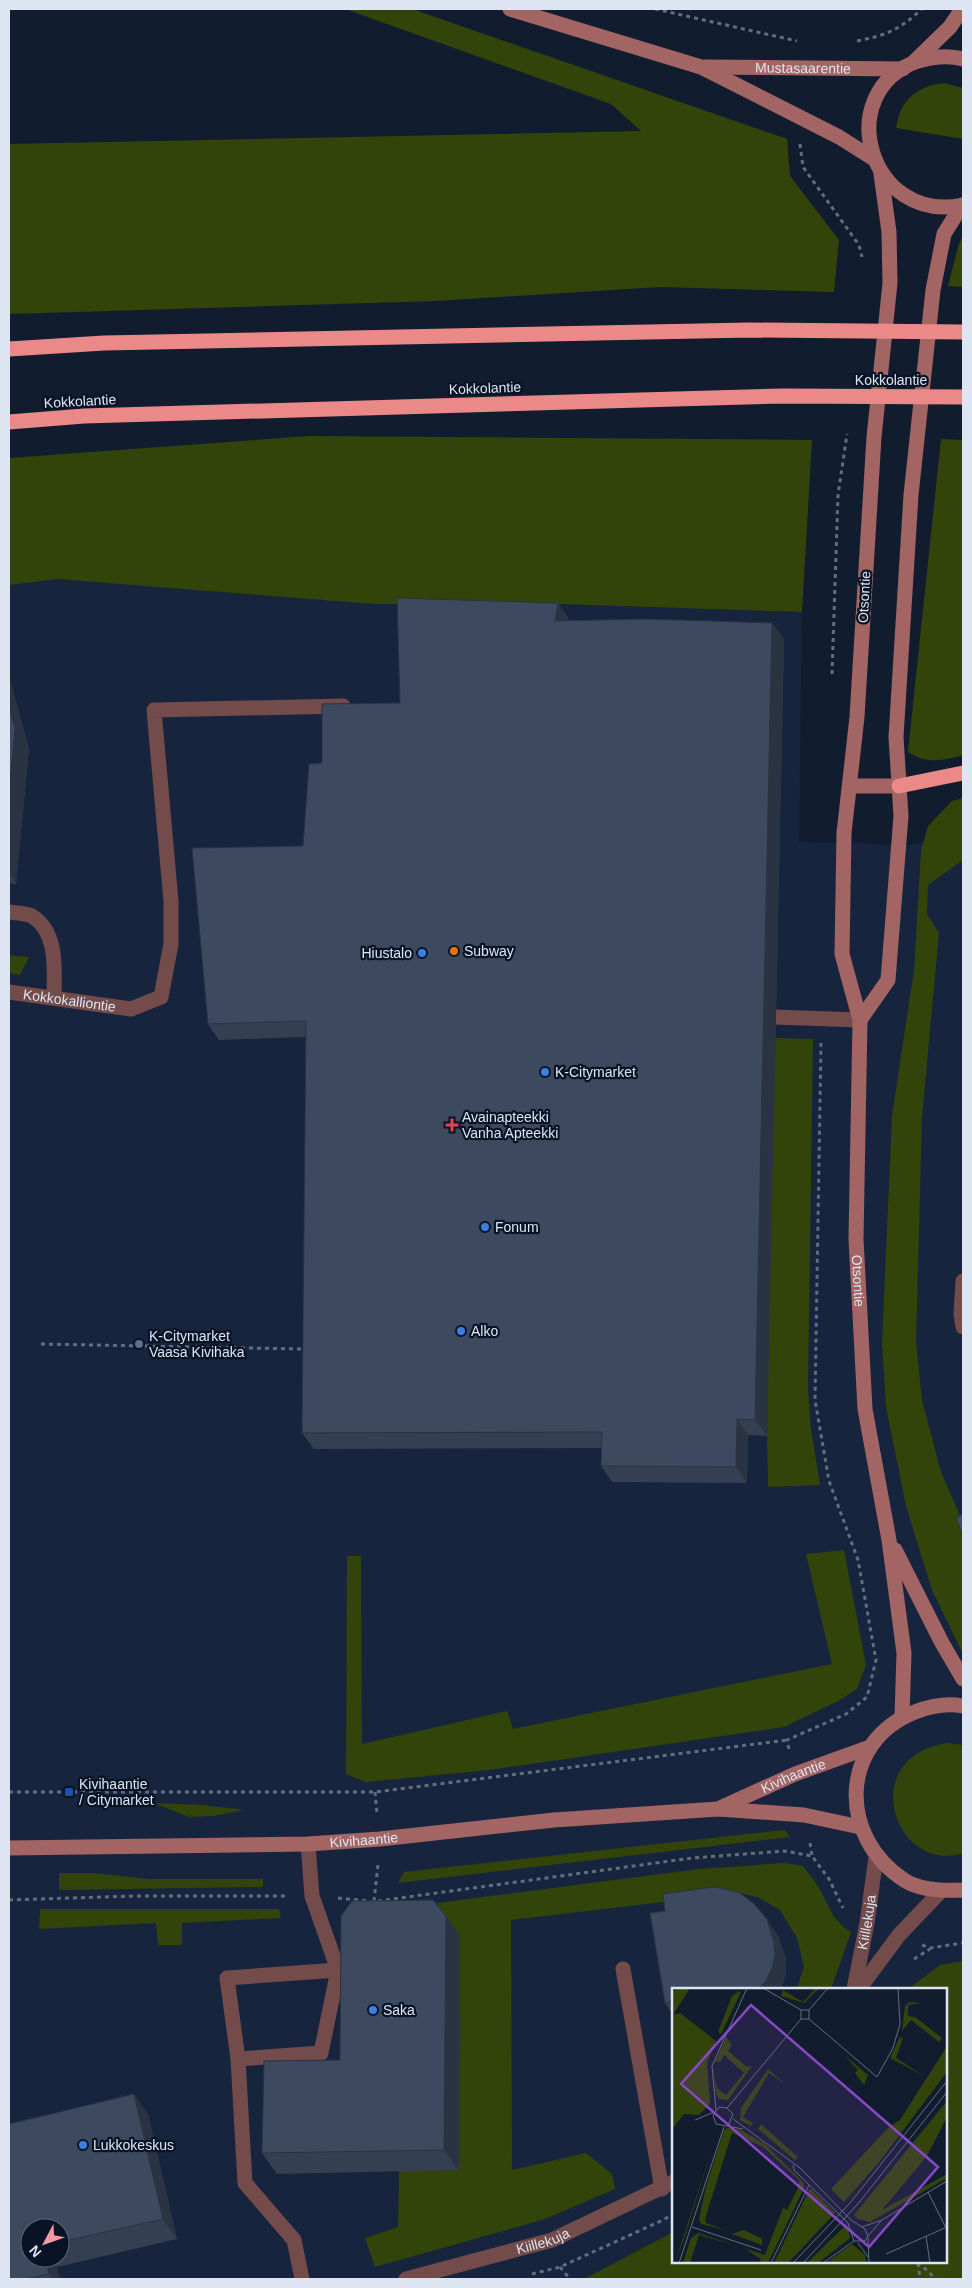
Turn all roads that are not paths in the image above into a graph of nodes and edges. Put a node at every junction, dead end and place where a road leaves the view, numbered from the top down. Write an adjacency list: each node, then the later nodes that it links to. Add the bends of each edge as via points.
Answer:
1 (510, 9): 5 (main road, Mustasaarentie)
2 (962, 9): 4 (main road, via 950,27)
3 (963, 59): 4 (main road, via 928,58)
4 (907, 66): 5 (main road, Mustasaarentie); 6 (main road, via 882,89 872,109 868,131)
5 (702, 67): 6 (main road, Mustasaarentie, via 839,137)
6 (874, 159): 7 (main road)
7 (881, 174): 8 (main road, via 890,186 916,202 931,206); 15 (main road, Otsontie, via 889,232 890,283 874,438)
8 (962, 205): 16 (main road, via 944,234 932,290 911,495 896,737)
9 (963, 332): 10 (highway, via 750,330 114,342)
10 (9, 349)
11 (963, 397): 12 (highway, Kokkolantie, via 783,396 84,416)
12 (9, 422)
13 (356, 705): 19 (street, Kokkokalliontie, via 154,710 171,902 171,944 161,997 131,1009)
14 (963, 773): 16 (highway)
15 (850, 786): 16 (main road); 21 (main road, Otsontie, via 844,833 842,954)
16 (899, 786): 21 (main road, via 901,816 888,980)
17 (9, 912): 19 (street, via 31,915 46,930 54,952)
18 (9, 992): 19 (street, Kokkokalliontie)
19 (54, 998)
20 (774, 1017): 21 (street)
21 (860, 1020): 24 (main road, Otsontie, via 856,1239 865,1409)
22 (963, 1281): 23 (street)
23 (963, 1327)
24 (889, 1540): 25 (main road, Otsontie); 27 (main road, Otsontie, via 904,1653)
25 (963, 1679)
26 (963, 1706): 27 (main road, via 928,1706)
27 (902, 1717): 28 (main road, via 884,1730)
28 (870, 1748): 29 (main road, Kivihaantie, via 795,1774); 30 (main road, via 859,1772 856,1800)
29 (718, 1809): 30 (main road, Kivihaantie, via 804,1815); 31 (main road, Kivihaantie, via 554,1820)
30 (860, 1827): 33 (main road)
31 (308, 1844): 32 (main road, Kivihaantie); 37 (street, via 312,1896)
32 (9, 1848)
33 (876, 1857): 35 (main road, via 905,1881); 38 (street, Kiillekuja)
34 (963, 1890): 35 (main road)
35 (941, 1891): 39 (street, Kiillekuja, via 899,1935)
36 (623, 1969): 41 (street)
37 (338, 1970): 40 (street, via 321,2053); 40 (street, via 227,1978)
38 (854, 1988)
39 (860, 1988)
40 (238, 2059): 42 (street, via 245,2183 294,2240)
41 (668, 2186): 43 (street, Kiillekuja, via 552,2240)
42 (302, 2279)
43 (406, 2279)

